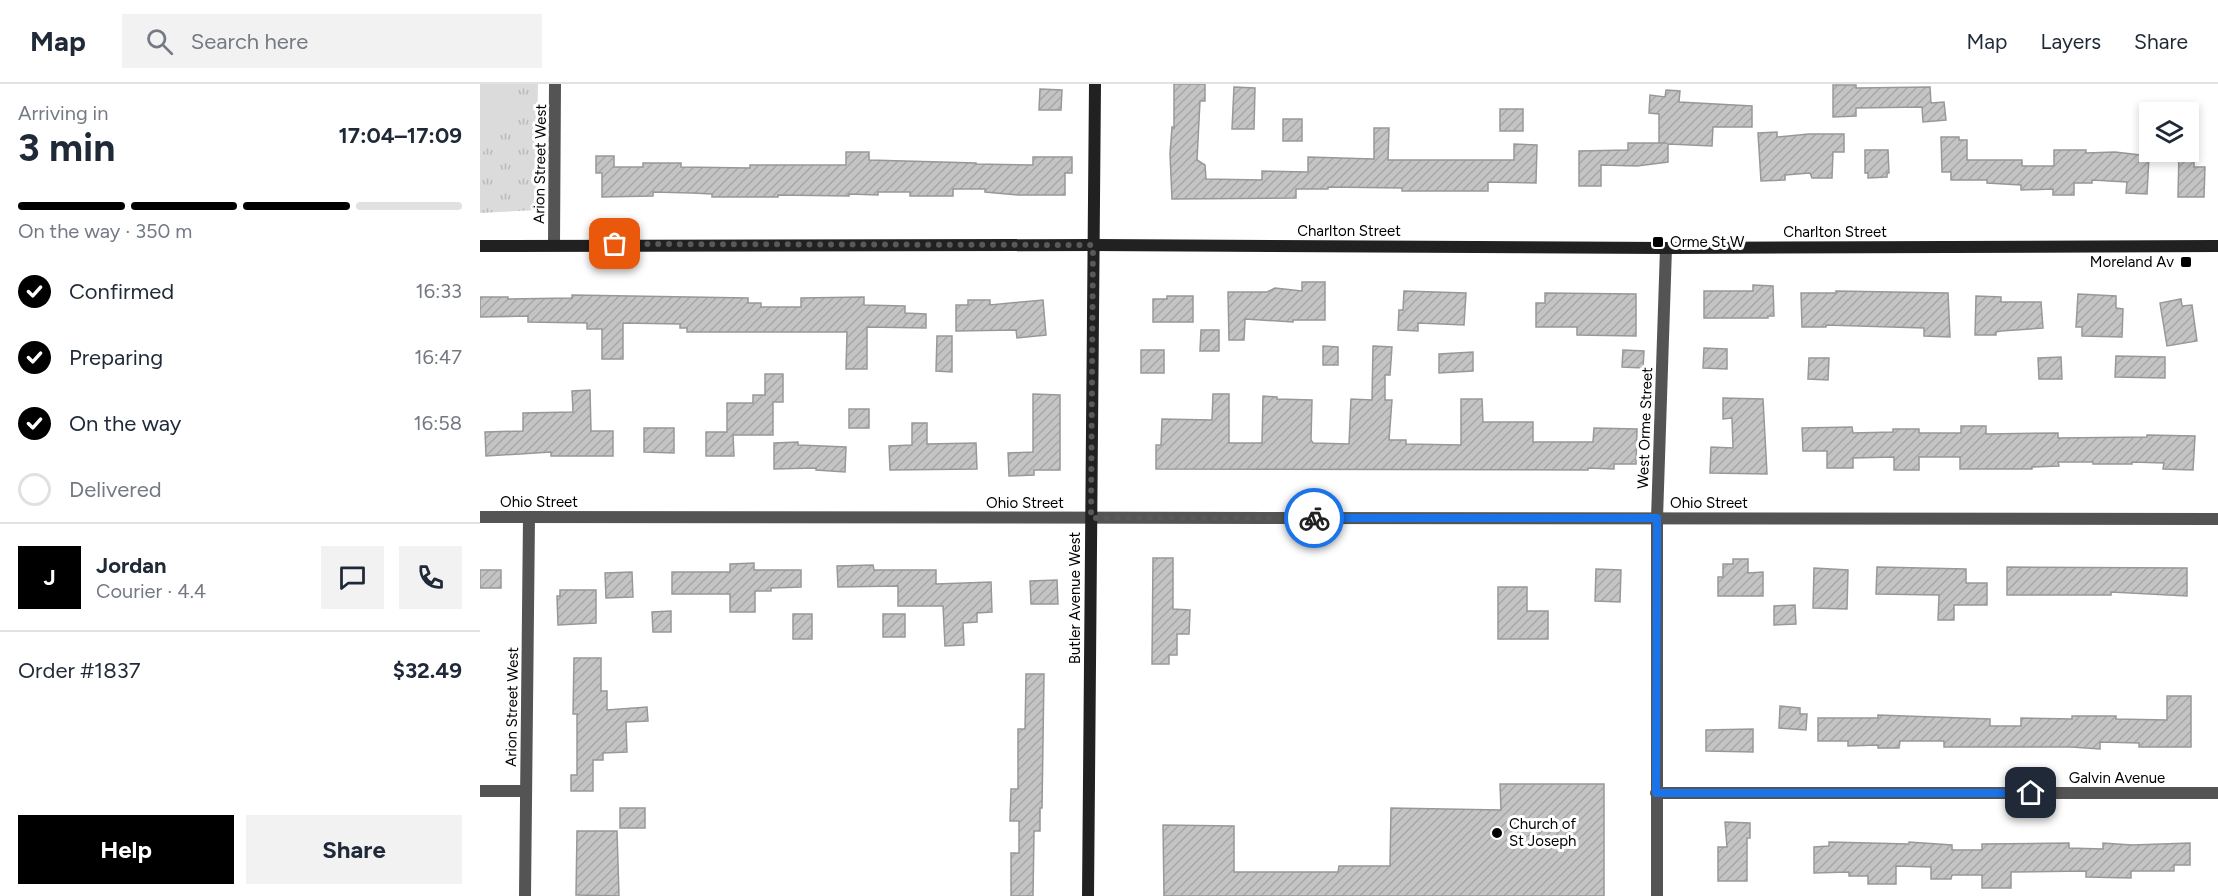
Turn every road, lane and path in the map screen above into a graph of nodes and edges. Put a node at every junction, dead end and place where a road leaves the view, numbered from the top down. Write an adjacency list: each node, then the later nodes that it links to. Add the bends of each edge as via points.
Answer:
1 (555, 84): 3 (street, Arion Street West)
2 (1095, 84): 4 (street, Butler Avenue West)
3 (554, 244): 4 (street, Charlton Street); 5 (street, Charlton Street)
4 (1093, 245): 7 (street, Charlton Street); 10 (street, Butler Avenue West)
5 (480, 246)
6 (2218, 246): 7 (street, Charlton Street)
7 (1666, 248): 11 (street, West Orme Street)
8 (480, 518): 9 (street, Ohio Street)
9 (529, 518): 10 (street, Ohio Street); 14 (street, Arion Street West)
10 (1091, 518): 11 (street, Ohio Street); 18 (street, Butler Avenue West)
11 (1657, 518): 12 (street, Ohio Street); 15 (street, West Orme Street)
12 (2218, 519)
13 (480, 791): 14 (street)
14 (526, 791): 17 (street, Arion Street West)
15 (1656, 793): 16 (street, Galvin Avenue); 19 (street, West Orme Street)
16 (2218, 793)
17 (525, 896)
18 (1088, 896)
19 (1657, 896)

